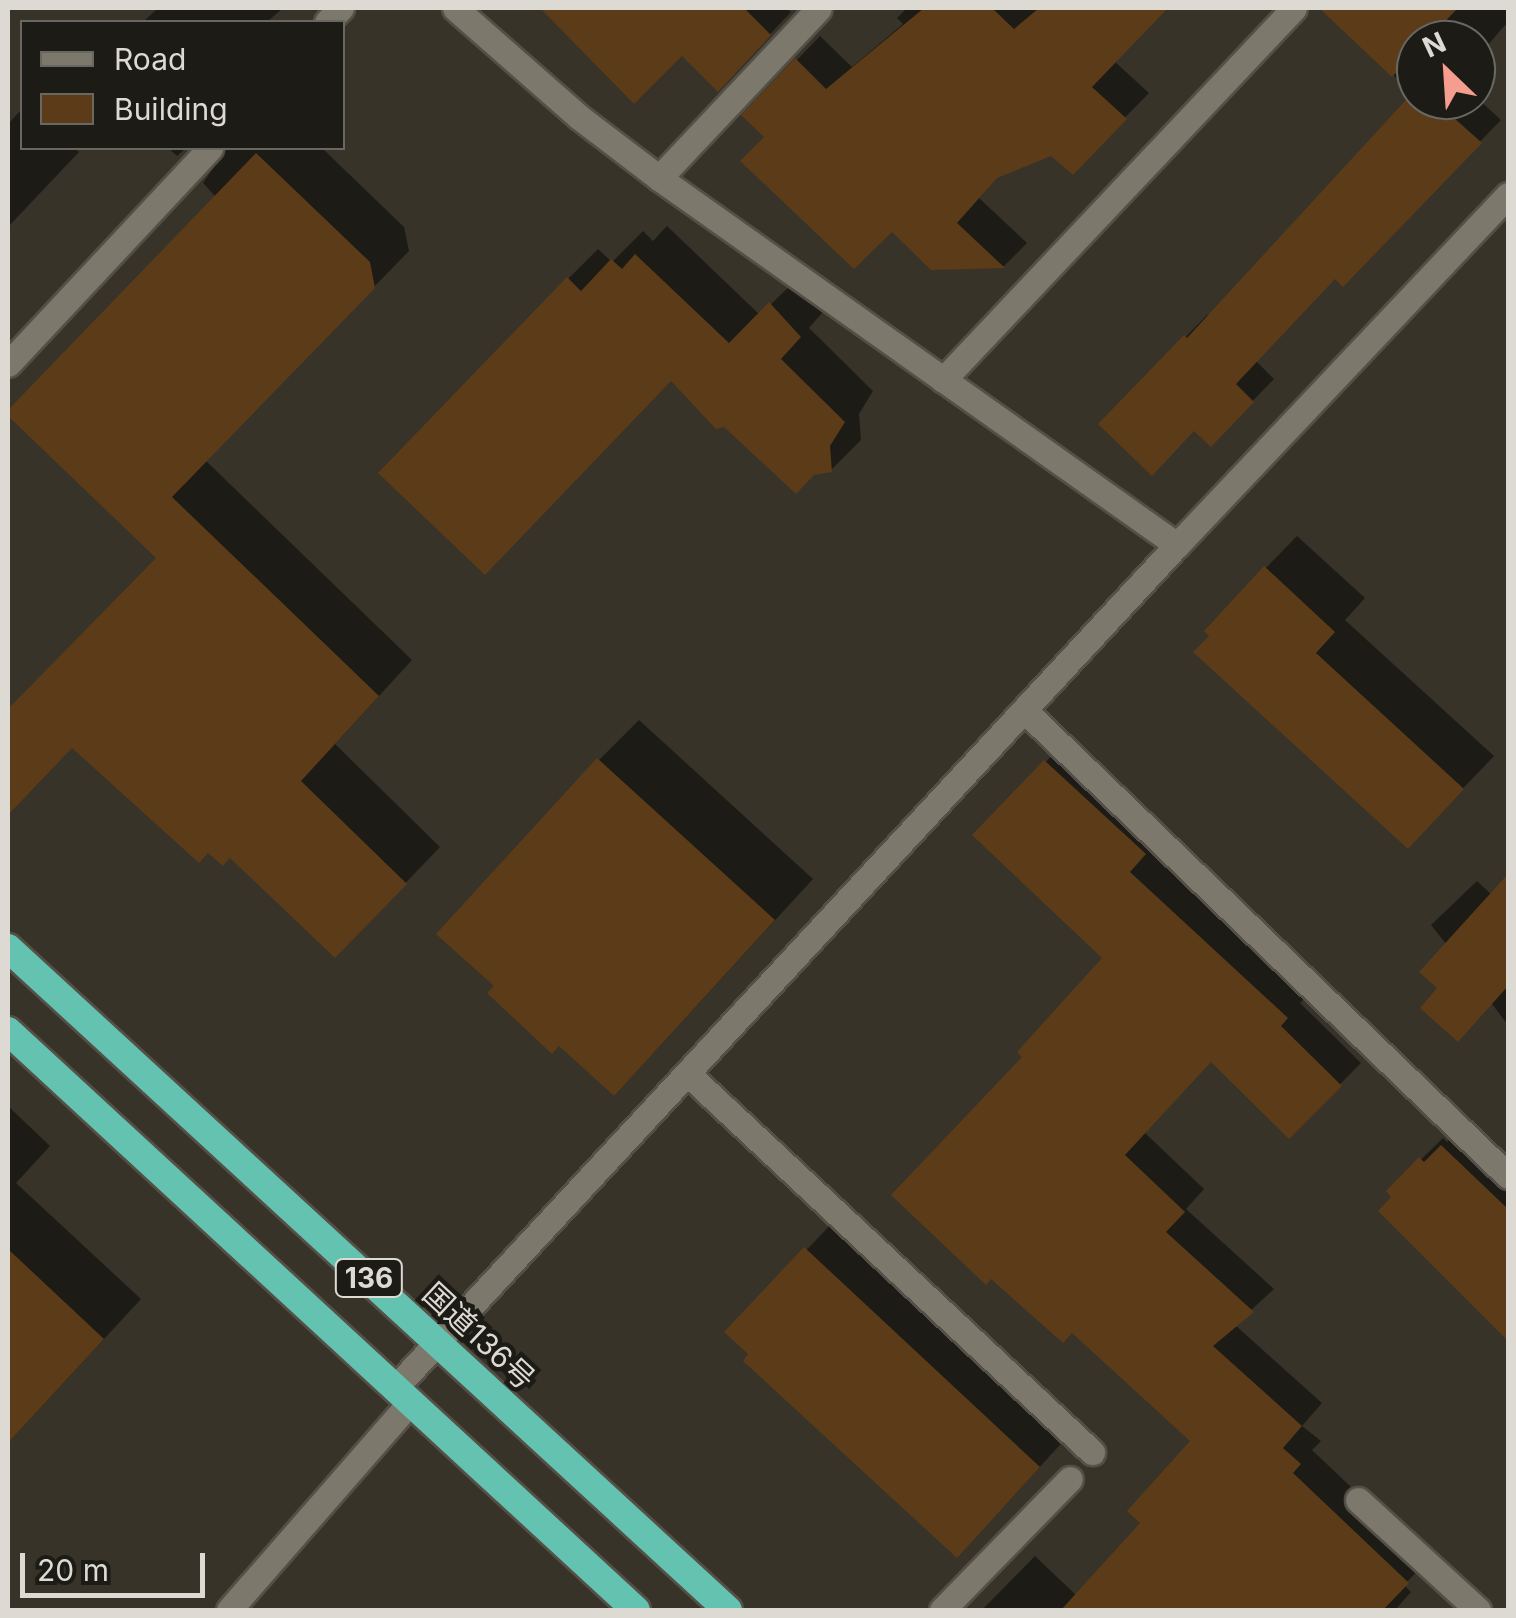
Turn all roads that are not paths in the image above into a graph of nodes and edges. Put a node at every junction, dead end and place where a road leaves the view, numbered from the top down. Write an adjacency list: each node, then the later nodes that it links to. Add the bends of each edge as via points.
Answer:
1 (455, 8): 5 (street)
2 (819, 8): 5 (street)
3 (1294, 8): 8 (street)
4 (208, 150): 7 (street)
5 (658, 178): 8 (street)
6 (1508, 195): 9 (street)
7 (8, 364)
8 (943, 380): 9 (street)
9 (1177, 545): 10 (street)
10 (1024, 710): 13 (street); 14 (street)
11 (8, 948): 15 (highway, 国道136号 / 136)
12 (8, 1031): 16 (highway, 136)
13 (687, 1073): 15 (street); 17 (street)
14 (1508, 1176)
15 (438, 1342): 16 (street); 22 (highway, 国道136号 / 136)
16 (402, 1397): 20 (street); 21 (highway, 136)
17 (1092, 1452)
18 (1070, 1480): 23 (street)
19 (1358, 1500): 24 (street)
20 (229, 1610)
21 (636, 1610)
22 (728, 1610)
23 (942, 1610)
24 (1478, 1610)

